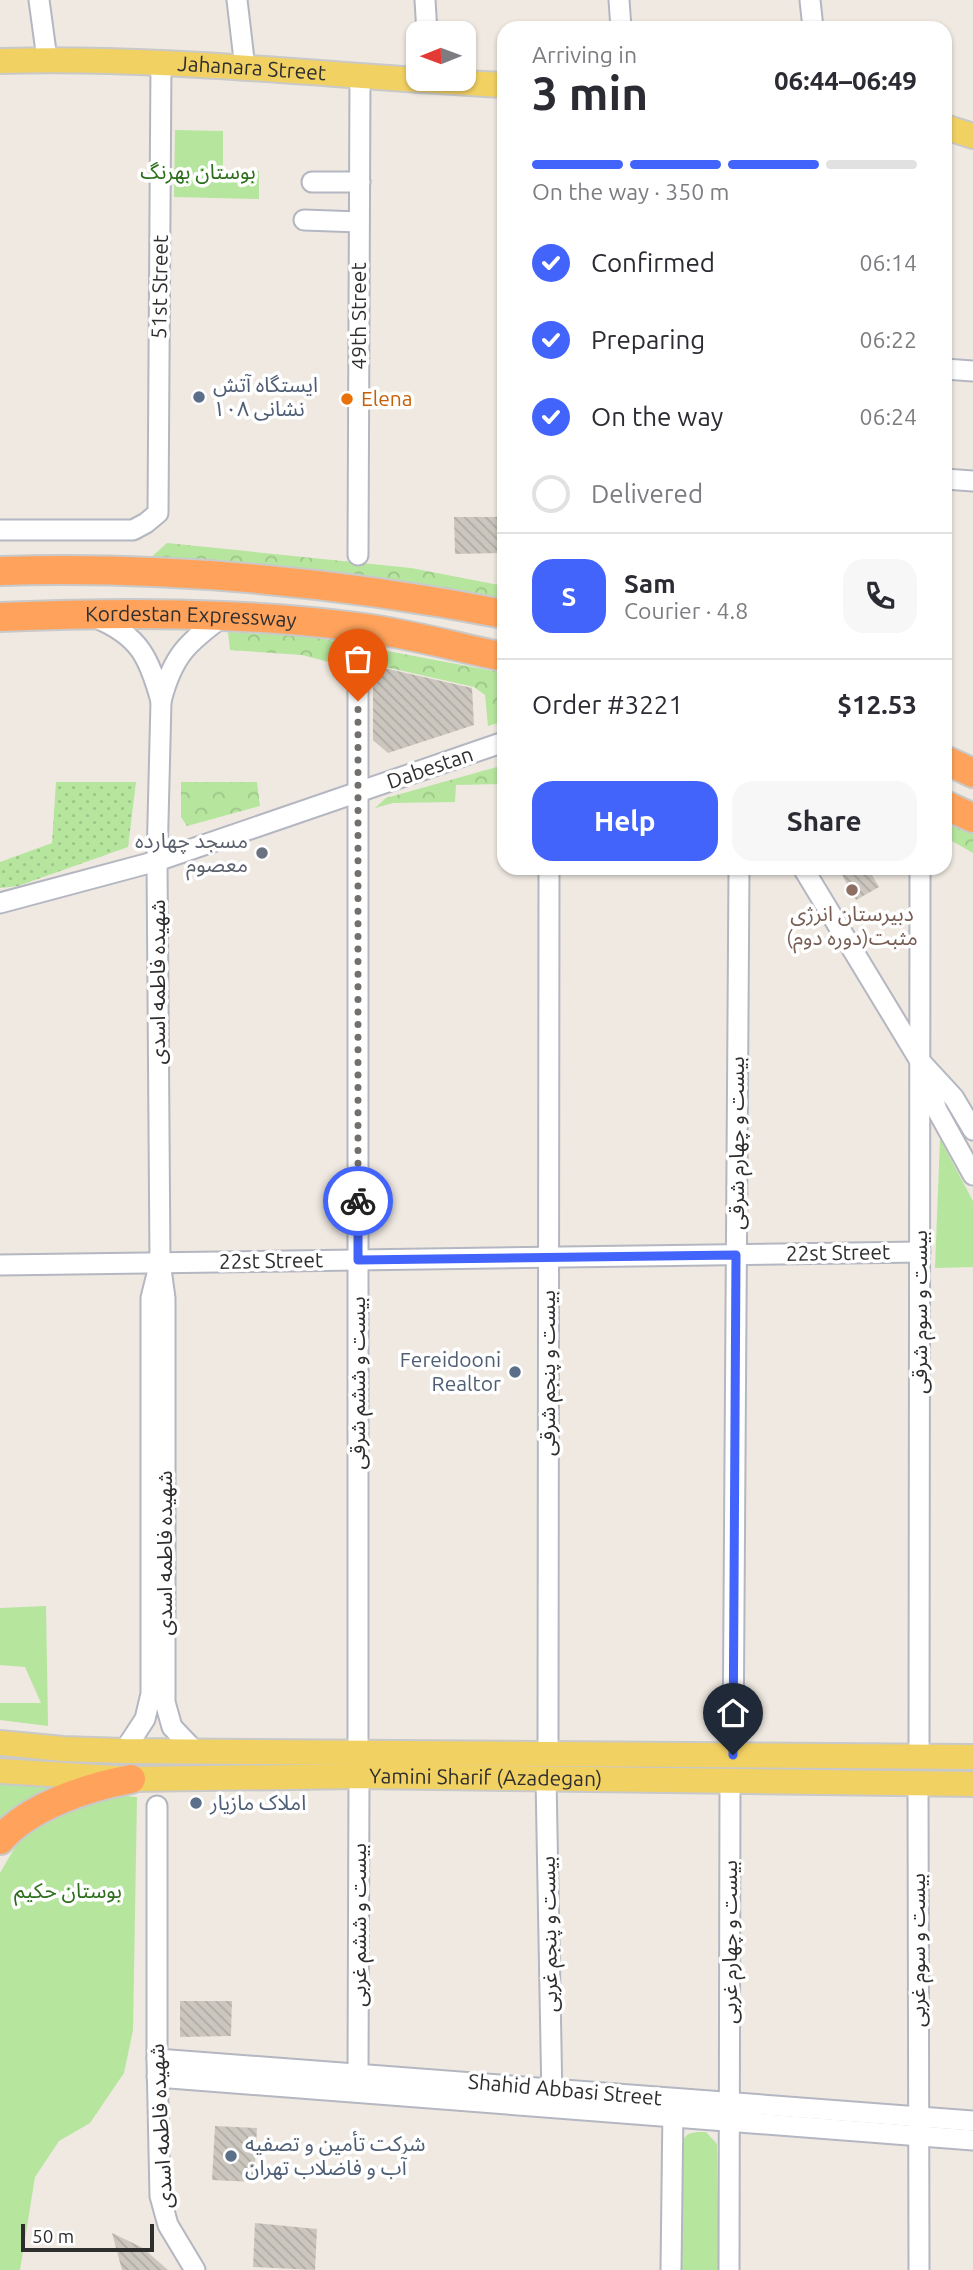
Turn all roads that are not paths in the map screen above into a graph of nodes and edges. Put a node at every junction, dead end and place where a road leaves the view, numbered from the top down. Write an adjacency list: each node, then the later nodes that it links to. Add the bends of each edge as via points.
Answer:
1 (38, 0): 9 (street)
2 (237, 0): 12 (street)
3 (425, 0): 6 (street)
4 (619, 0): 7 (street)
5 (810, 0): 8 (street)
6 (426, 21)
7 (620, 21)
8 (812, 21)
9 (47, 60): 10 (main road, Jahanara Street); 11 (main road, Jahanara Street)
10 (0, 61)
11 (162, 62): 12 (main road, Jahanara Street); 25 (street, 51st Street, via 158,513 133,530)
12 (245, 68): 13 (main road, Jahanara Street)
13 (360, 77): 14 (main road, Jahanara Street); 18 (street, 49th Street)
14 (497, 85)
15 (952, 129): 16 (main road)
16 (973, 136)
17 (312, 182): 18 (street)
18 (359, 182): 20 (street, 49th Street)
19 (304, 220): 20 (street)
20 (359, 222): 26 (street, 49th Street)
21 (952, 370): 22 (street)
22 (973, 371)
23 (952, 480): 24 (street)
24 (973, 481)
25 (0, 530)
26 (358, 555)
27 (0, 571): 29 (highway, Kordestan Expressway, via 64,569 233,578 363,590)
28 (85, 613): 30 (highway, Kordestan Expressway); 31 (highway, Kordestan Expressway); 34 (street, via 132,639 151,665)
29 (497, 613)
30 (225, 615): 32 (highway, Kordestan Expressway, via 360,628); 34 (street, via 175,659)
31 (0, 617)
32 (497, 656)
33 (358, 678): 38 (street, بیست و ششم شرقی)
34 (161, 701): 41 (street, شهیده فاطمه اسدی)
35 (497, 744): 38 (street, Dabestan)
36 (952, 763): 37 (highway)
37 (973, 773)
38 (358, 793): 41 (street, Dabestan); 53 (street, بیست و ششم شرقی)
39 (952, 808): 40 (highway)
40 (973, 818)
41 (157, 861): 46 (street, Dabestan); 54 (street, شهیده فاطمه اسدی)
42 (550, 875): 52 (street, بیست و پنجم شرقی)
43 (739, 875): 51 (street, بیست و چهارم شرقی)
44 (807, 875): 47 (street)
45 (920, 875): 47 (street, بیست و سوم شرقی)
46 (0, 903)
47 (920, 1061): 48 (street, via 954,1098); 49 (street, via 937,1110); 50 (street, بیست و سوم شرقی)
48 (973, 1130)
49 (973, 1175)
50 (920, 1252): 51 (street, 22st Street); 62 (street, بیست و سوم شرقی)
51 (736, 1255): 52 (street, 22st Street); 61 (street, بیست و چهارم شرقی)
52 (549, 1257): 53 (street, 22st Street); 60 (street, بیست و پنجم شرقی)
53 (358, 1260): 54 (street, 22st Street); 64 (street, بیست و ششم شرقی)
54 (160, 1262): 55 (street, 22st Street); 56 (street, شهیده فاطمه اسدی, via 164,1298)
55 (0, 1265)
56 (157, 1702): 58 (street, شهیده فاطمه اسدی); 59 (street, شهیده فاطمه اسدی)
57 (0, 1744): 59 (main road, Yamini Sharif (Azadegan))
58 (194, 1750): 59 (main road, Yamini Sharif (Azadegan)); 64 (main road, Yamini Sharif (Azadegan))
59 (124, 1751)
60 (548, 1753): 61 (main road, Yamini Sharif (Azadegan)); 64 (main road, Yamini Sharif (Azadegan))
61 (733, 1755): 62 (main road, Yamini Sharif (Azadegan))
62 (919, 1756): 63 (main road, Yamini Sharif (Azadegan))
63 (973, 1757)
64 (358, 1763): 66 (main road, Yamini Sharif (Azadegan)); 67 (main road, Yamini Sharif (Azadegan)); 74 (street, بیست و ششم غربی)
65 (0, 1771): 67 (main road, Yamini Sharif (Azadegan))
66 (546, 1778): 68 (main road, Yamini Sharif (Azadegan)); 76 (street, بیست و پنجم غربی)
67 (131, 1779): 72 (highway, via 52,1804 23,1819)
68 (730, 1781): 69 (main road, Yamini Sharif (Azadegan)); 78 (street, بیست و چهارم غربی)
69 (918, 1784): 70 (main road, Yamini Sharif (Azadegan)); 80 (street, بیست و سوم غربی)
70 (973, 1784)
71 (157, 1806): 73 (street, شهیده فاطمه اسدی)
72 (0, 1840)
73 (157, 2068): 74 (street, Shahid Abbasi Street); 75 (street, Shahid Abbasi Street); 82 (street, شهیده فاطمه اسدی, via 163,2210)
74 (358, 2074): 75 (street, Shahid Abbasi Street)
75 (408, 2087): 76 (street, Shahid Abbasi Street)
76 (552, 2099): 77 (street, Shahid Abbasi Street)
77 (673, 2108): 78 (street, Shahid Abbasi Street); 83 (street)
78 (730, 2112): 80 (street, Shahid Abbasi Street); 84 (street, بیست و چهارم غربی)
79 (973, 2121): 80 (street, Shahid Abbasi Street)
80 (919, 2127): 81 (street, Shahid Abbasi Street); 85 (street, بیست و سوم غربی)
81 (973, 2140)
82 (195, 2270)
83 (671, 2270)
84 (729, 2270)
85 (919, 2270)

